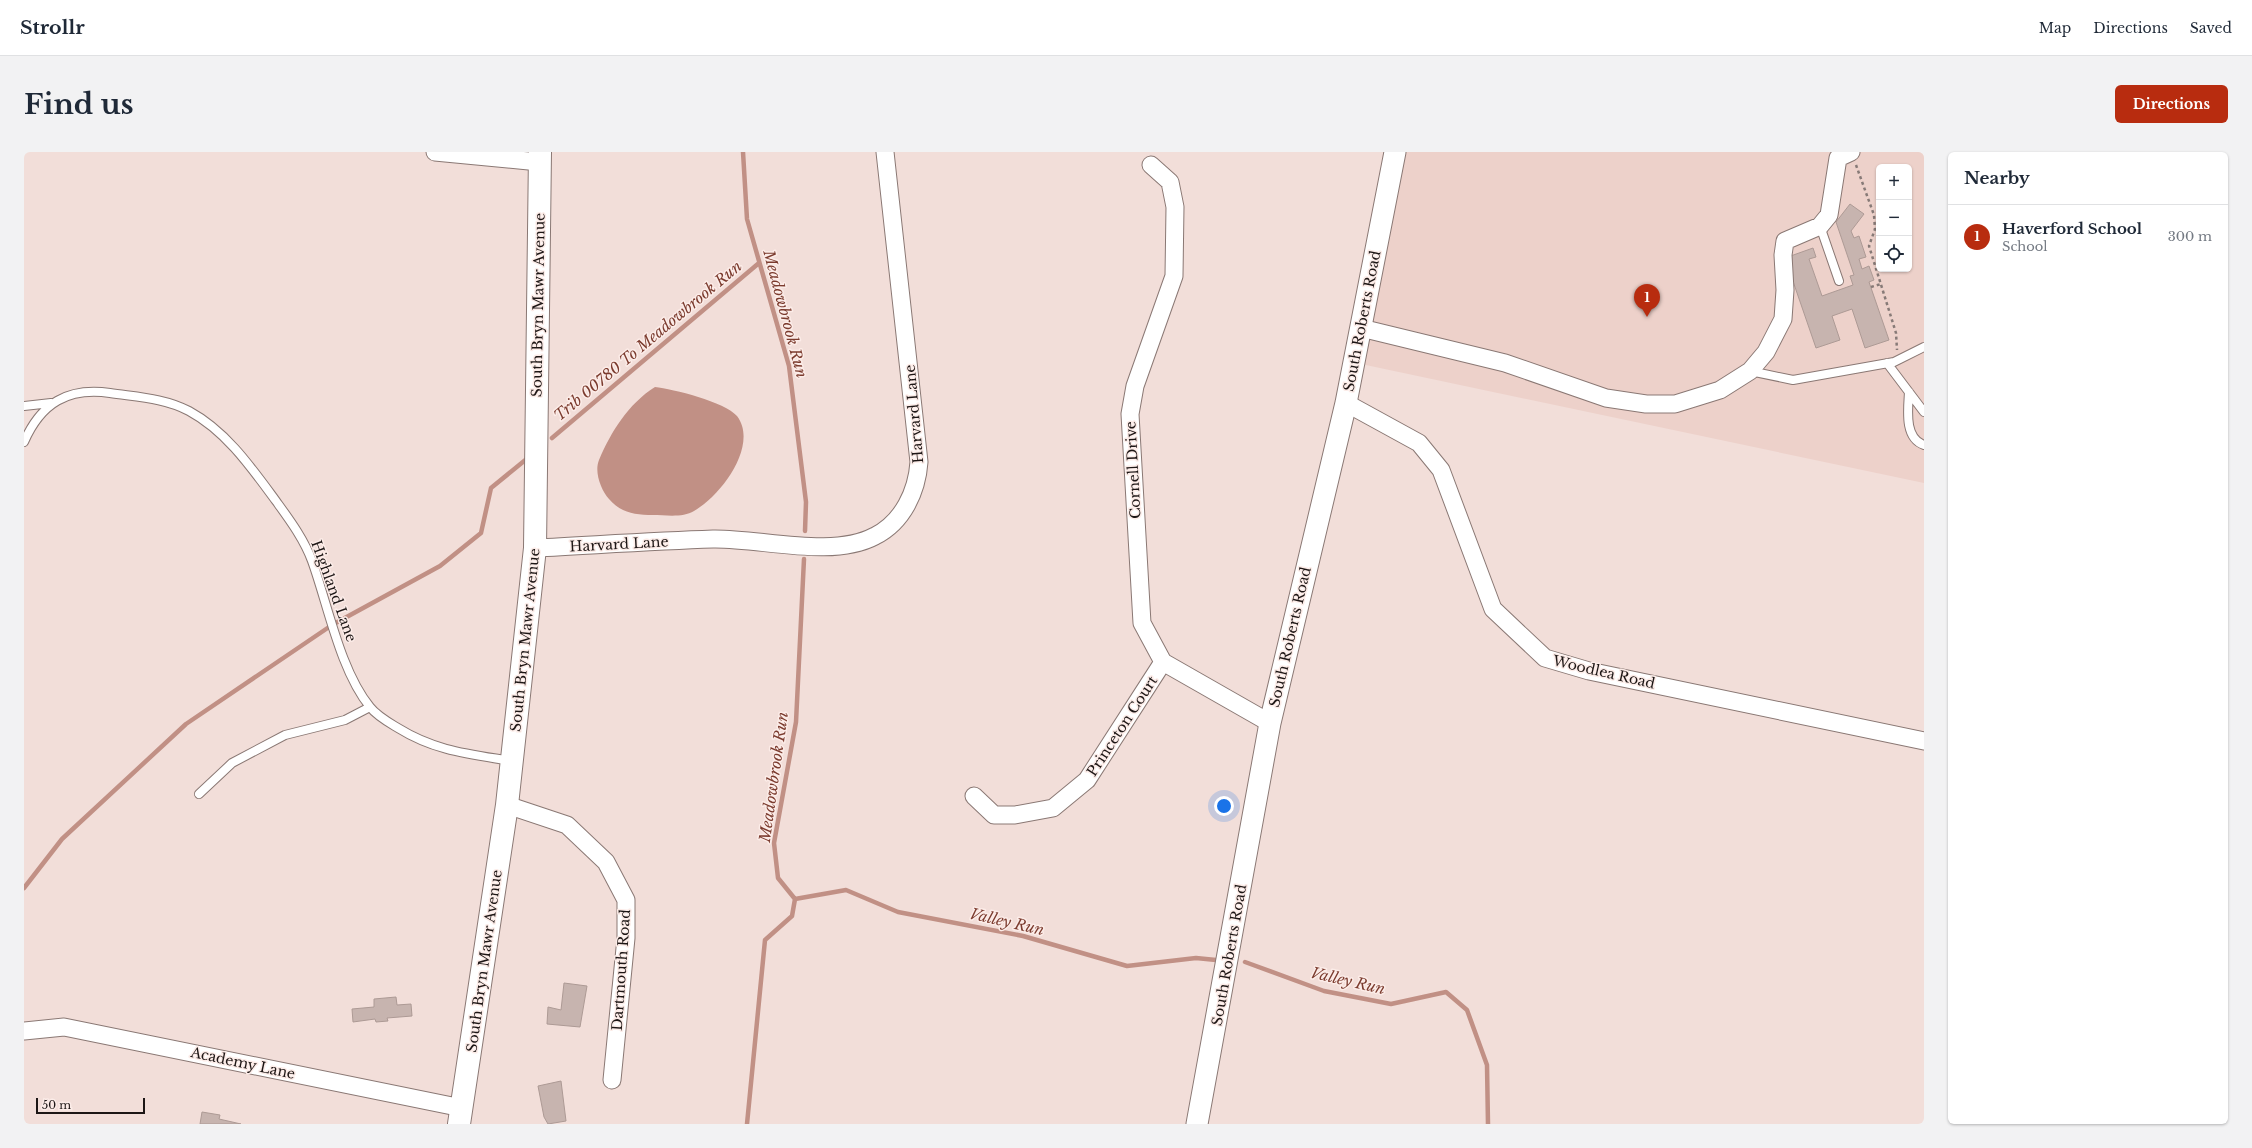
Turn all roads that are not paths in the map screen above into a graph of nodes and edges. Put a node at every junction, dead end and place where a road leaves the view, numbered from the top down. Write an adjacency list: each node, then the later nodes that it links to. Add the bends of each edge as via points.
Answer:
1 (435, 152): 5 (street)
2 (885, 152): 20 (street, Harvard Lane, via 919,462 914,490 899,516 875,536 862,542 840,546 715,539)
3 (1395, 152): 9 (street, South Roberts Road)
4 (1845, 155): 7 (street, via 1829,215)
5 (539, 157): 20 (main road, South Bryn Mawr Avenue)
6 (1150, 165): 21 (street, Cornell Drive, via 1170,182 1175,207 1174,276 1135,386 1130,414 1142,623)
7 (1820, 226): 8 (lane); 12 (street, via 1785,241 1782,318 1766,352)
8 (1839, 281)
9 (1361, 328): 12 (street, via 1505,363 1606,398 1646,404 1675,404 1720,390); 15 (street, South Roberts Road)
10 (1924, 347): 11 (lane)
11 (1887, 363): 12 (lane, via 1793,380); 13 (lane)
12 (1750, 371)
13 (1909, 392): 17 (lane); 19 (lane, via 1909,426 1912,437)
14 (51, 403): 16 (lane, Highland Lane); 18 (lane); 22 (lane, Highland Lane, via 75,394 99,392 164,401 188,411 215,429 248,462 294,526 311,558 355,683)
15 (1346, 403): 23 (street, South Roberts Road); 24 (street, Woodlea Road, via 1419,443 1441,470 1493,609 1545,658 1589,671)
16 (24, 406)
17 (1924, 412)
18 (24, 442)
19 (1924, 445)
20 (535, 548): 25 (main road, South Bryn Mawr Avenue)
21 (1163, 662): 23 (street); 27 (street, Princeton Court, via 1087,780 1053,808 1015,815 994,815)
22 (370, 707): 25 (lane, Highland Lane, via 384,720 418,741 445,750); 26 (lane, via 345,720 285,736 232,763)
23 (1270, 723): 32 (street, South Roberts Road)
24 (1924, 741)
25 (512, 762): 28 (main road, South Bryn Mawr Avenue)
26 (199, 794)
27 (974, 796)
28 (507, 805): 30 (street, Dartmouth Road, via 567,825 606,862 626,900 626,938); 31 (main road, South Bryn Mawr Avenue)
29 (24, 1031): 31 (street, Academy Lane, via 64,1027)
30 (612, 1080)
31 (460, 1116)
32 (1197, 1124)

